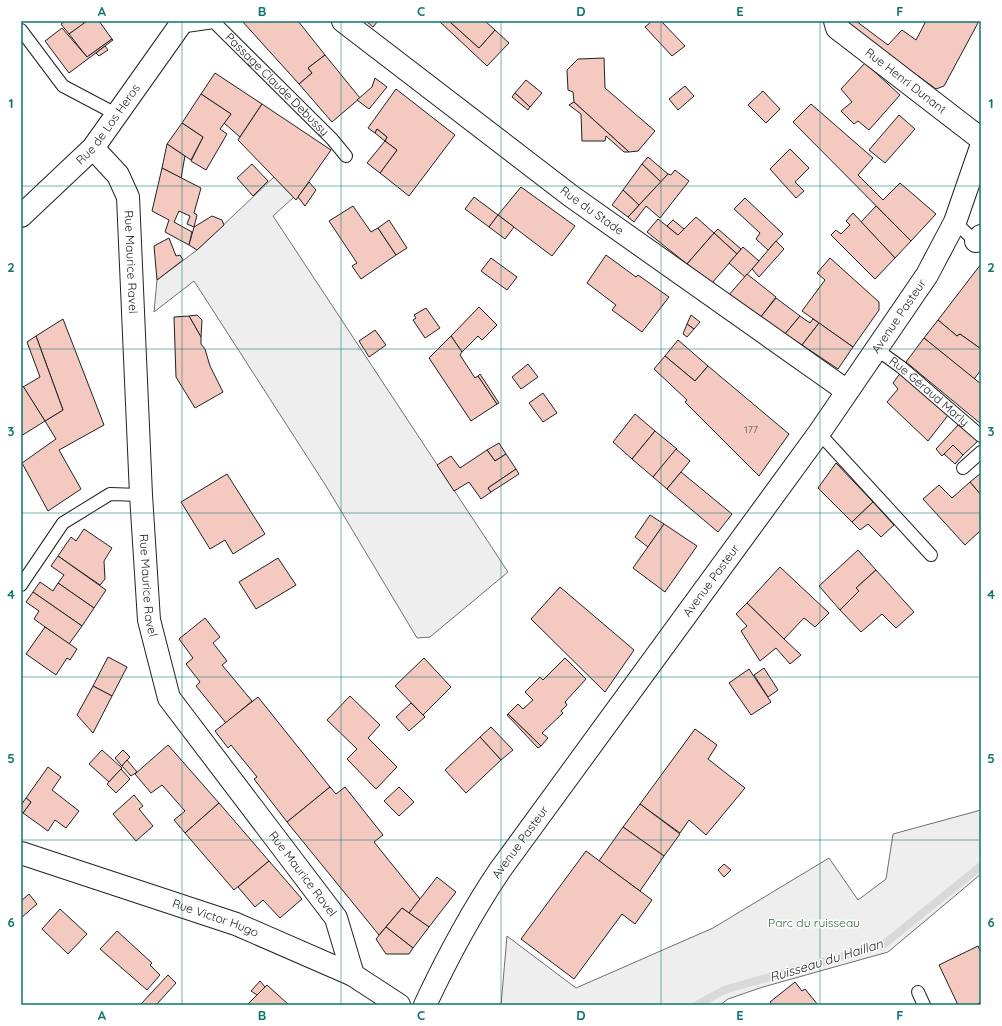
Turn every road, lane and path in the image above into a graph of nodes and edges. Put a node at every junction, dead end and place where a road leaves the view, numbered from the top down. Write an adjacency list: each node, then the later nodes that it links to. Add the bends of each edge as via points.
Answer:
1 (343, 21): 14 (street, Rue du Stade, via 571,196)
2 (835, 21): 6 (street, Rue Henri Dunant, via 837,28)
3 (178, 23): 5 (street, Rue de Los Heros); 9 (lane, Passage Claude Debussy, via 214,22)
4 (21, 30): 5 (lane, via 63,86)
5 (116, 114): 8 (street, Rue de Los Heros)
6 (981, 139)
7 (981, 147): 11 (street, Avenue Pasteur)
8 (92, 148): 10 (street, Rue de Los Heros); 19 (street, Rue Maurice Ravel, via 118,175 128,197)
9 (346, 156)
10 (21, 216)
11 (955, 222): 12 (lane); 13 (street, Avenue Pasteur, via 927,275)
12 (979, 242)
13 (876, 350): 14 (street, Avenue Pasteur); 16 (lane, Rue Géraud Marly, via 901,367)
14 (847, 391): 15 (street, Avenue Pasteur)
15 (819, 433): 20 (lane); 26 (street, Avenue Pasteur, via 491,883)
16 (981, 436)
17 (981, 452): 18 (lane)
18 (963, 468)
19 (141, 494): 21 (lane, via 110,494 63,523); 23 (street, Rue Maurice Ravel, via 149,620 169,698 336,918)
20 (931, 555)
21 (21, 585)
22 (21, 852): 23 (street, Rue Victor Hugo, via 236,924)
23 (354, 975): 25 (street, Rue Victor Hugo)
24 (918, 992): 27 (lane)
25 (400, 1005)
26 (425, 1005)
27 (924, 1005)

